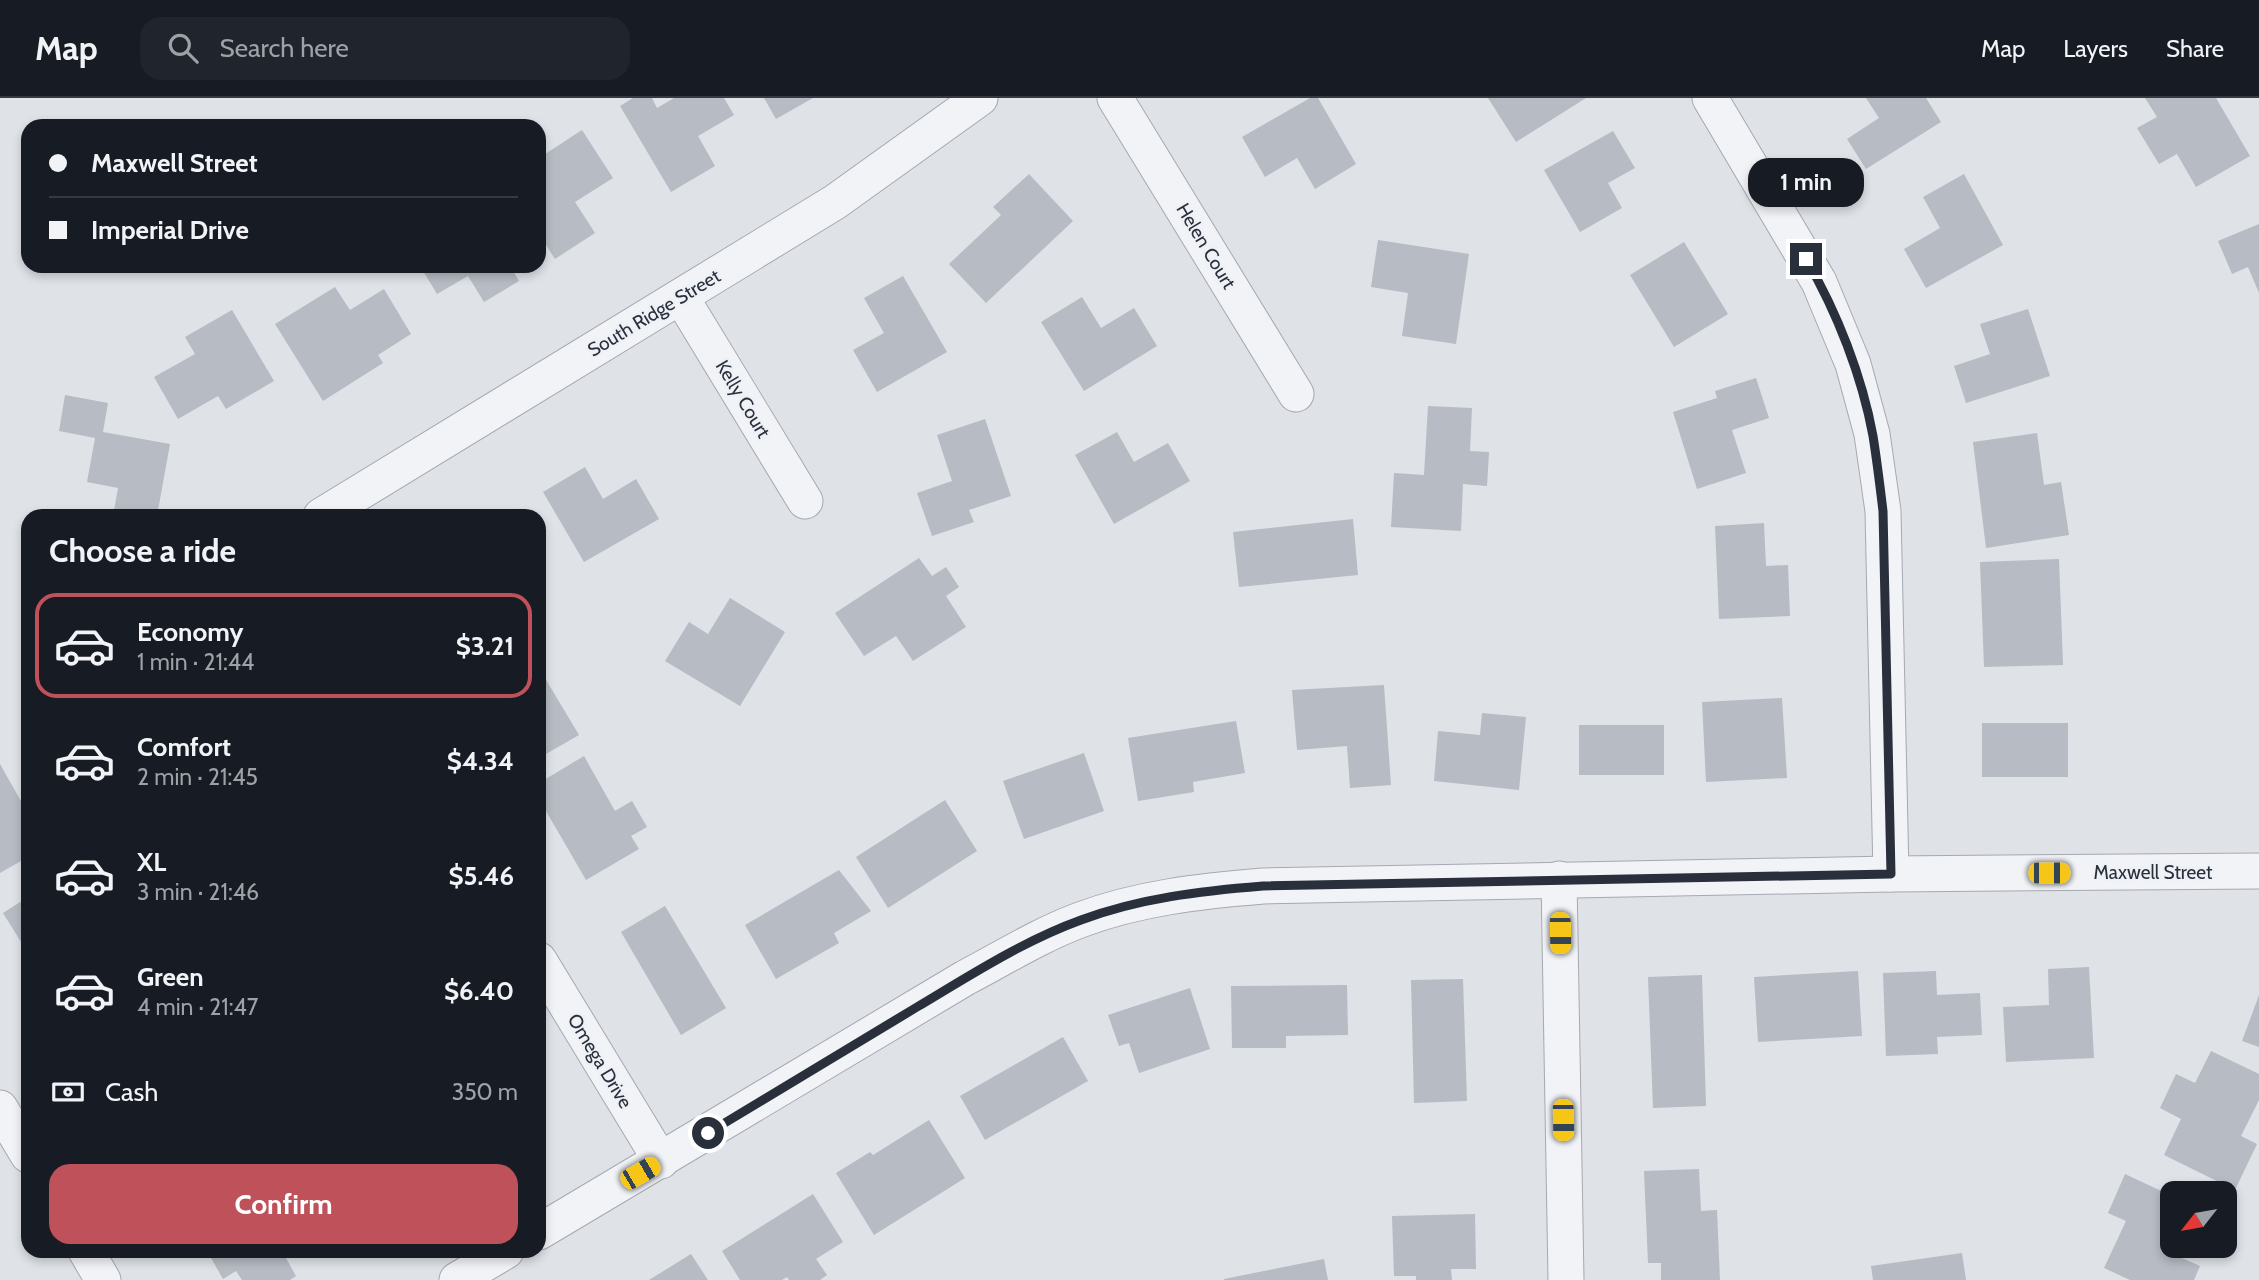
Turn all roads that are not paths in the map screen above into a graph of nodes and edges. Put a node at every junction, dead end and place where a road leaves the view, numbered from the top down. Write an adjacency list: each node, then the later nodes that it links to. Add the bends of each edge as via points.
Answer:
1 (980, 98): 4 (street, South Ridge Street, via 835,202)
2 (1115, 98): 5 (street, Helen Court)
3 (1710, 98): 9 (street, via 1819,282 1853,364 1872,434 1883,511)
4 (681, 297): 6 (street, Kelly Court); 7 (street, South Ridge Street)
5 (1296, 394)
6 (805, 501)
7 (333, 509)
8 (2259, 871): 9 (street, Maxwell Street)
9 (1891, 874): 10 (street, Maxwell Street)
10 (1559, 879): 14 (street, Maxwell Street, via 1226,889 1142,902 1080,920 965,978); 20 (street)
11 (546, 972): 14 (street, Omega Drive)
12 (0, 1108): 13 (street)
13 (21, 1143)
14 (661, 1161): 15 (street, Maxwell Street)
15 (546, 1228)
16 (90, 1258): 18 (street)
17 (494, 1258): 19 (street)
18 (103, 1280)
19 (457, 1280)
20 (1566, 1280)

